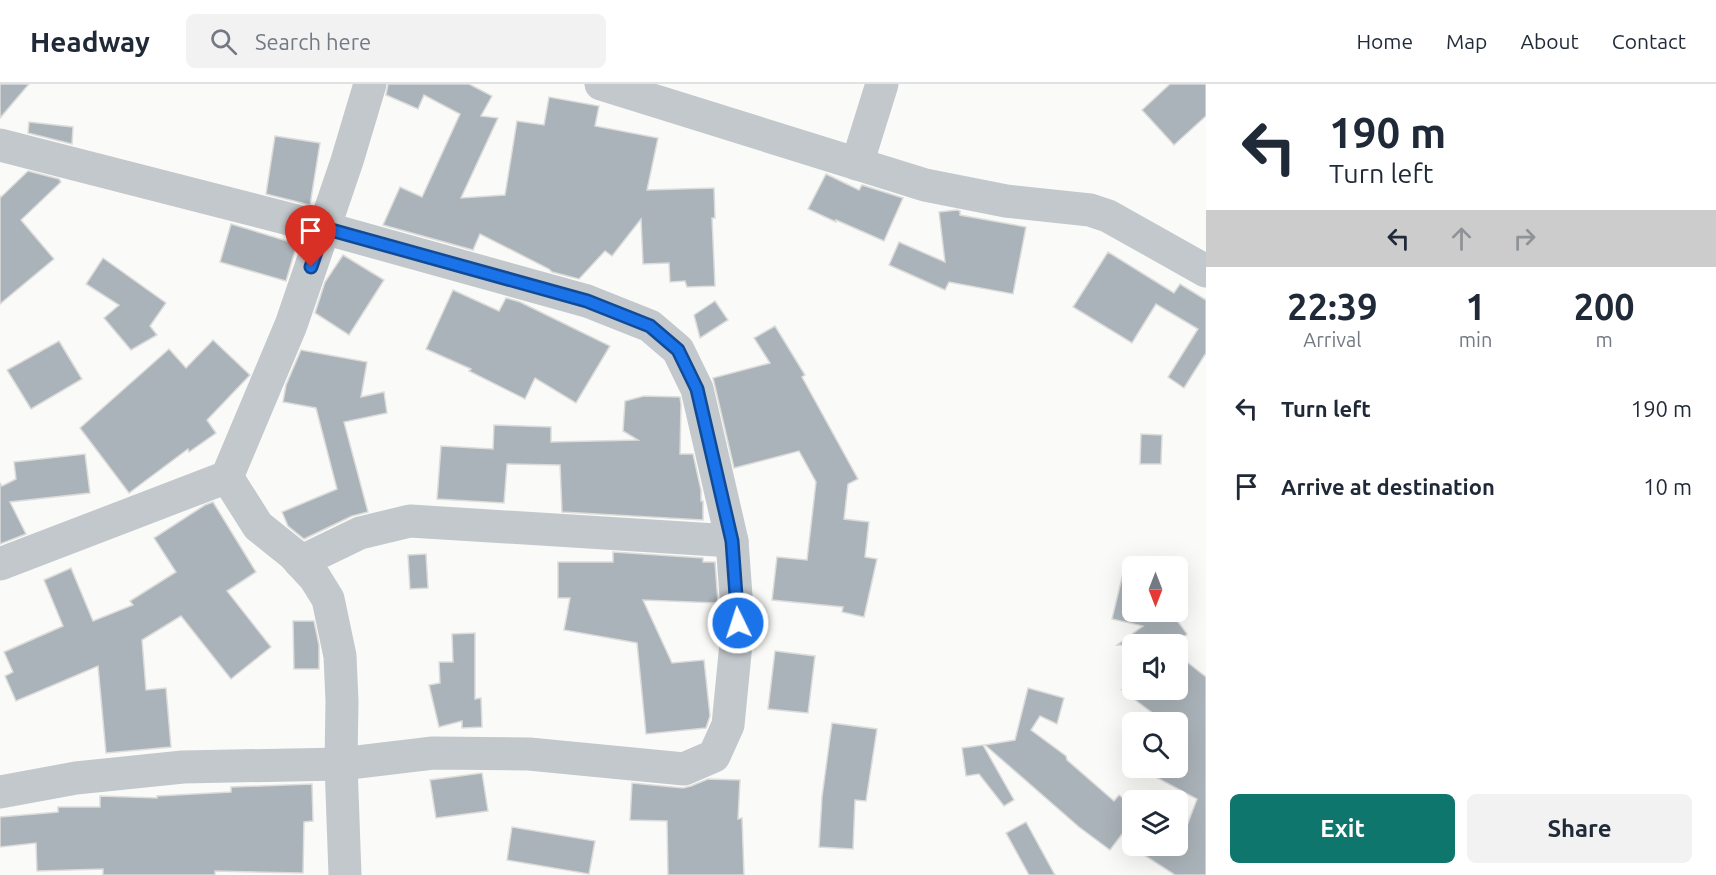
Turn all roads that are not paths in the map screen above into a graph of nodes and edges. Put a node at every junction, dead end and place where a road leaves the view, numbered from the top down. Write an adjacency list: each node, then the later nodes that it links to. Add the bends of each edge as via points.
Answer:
1 (370, 84): 6 (street)
2 (601, 84): 5 (street)
3 (882, 84): 5 (street)
4 (0, 145): 6 (street)
5 (857, 164): 7 (street, via 925,185 996,199 1090,210 1108,216)
6 (324, 228): 8 (street, via 291,325); 9 (street, via 587,301 650,326 678,350 697,389)
7 (1206, 271)
8 (227, 477): 10 (street, via 258,526); 11 (street)
9 (732, 541): 10 (street, via 410,521 360,533); 12 (street, via 738,623 728,725 714,756 684,769 529,754 433,753)
10 (300, 562): 12 (street, via 328,599 333,617 340,656)
11 (0, 564)
12 (341, 764): 13 (street, via 183,767 76,778); 14 (street)
13 (0, 792)
14 (345, 875)

